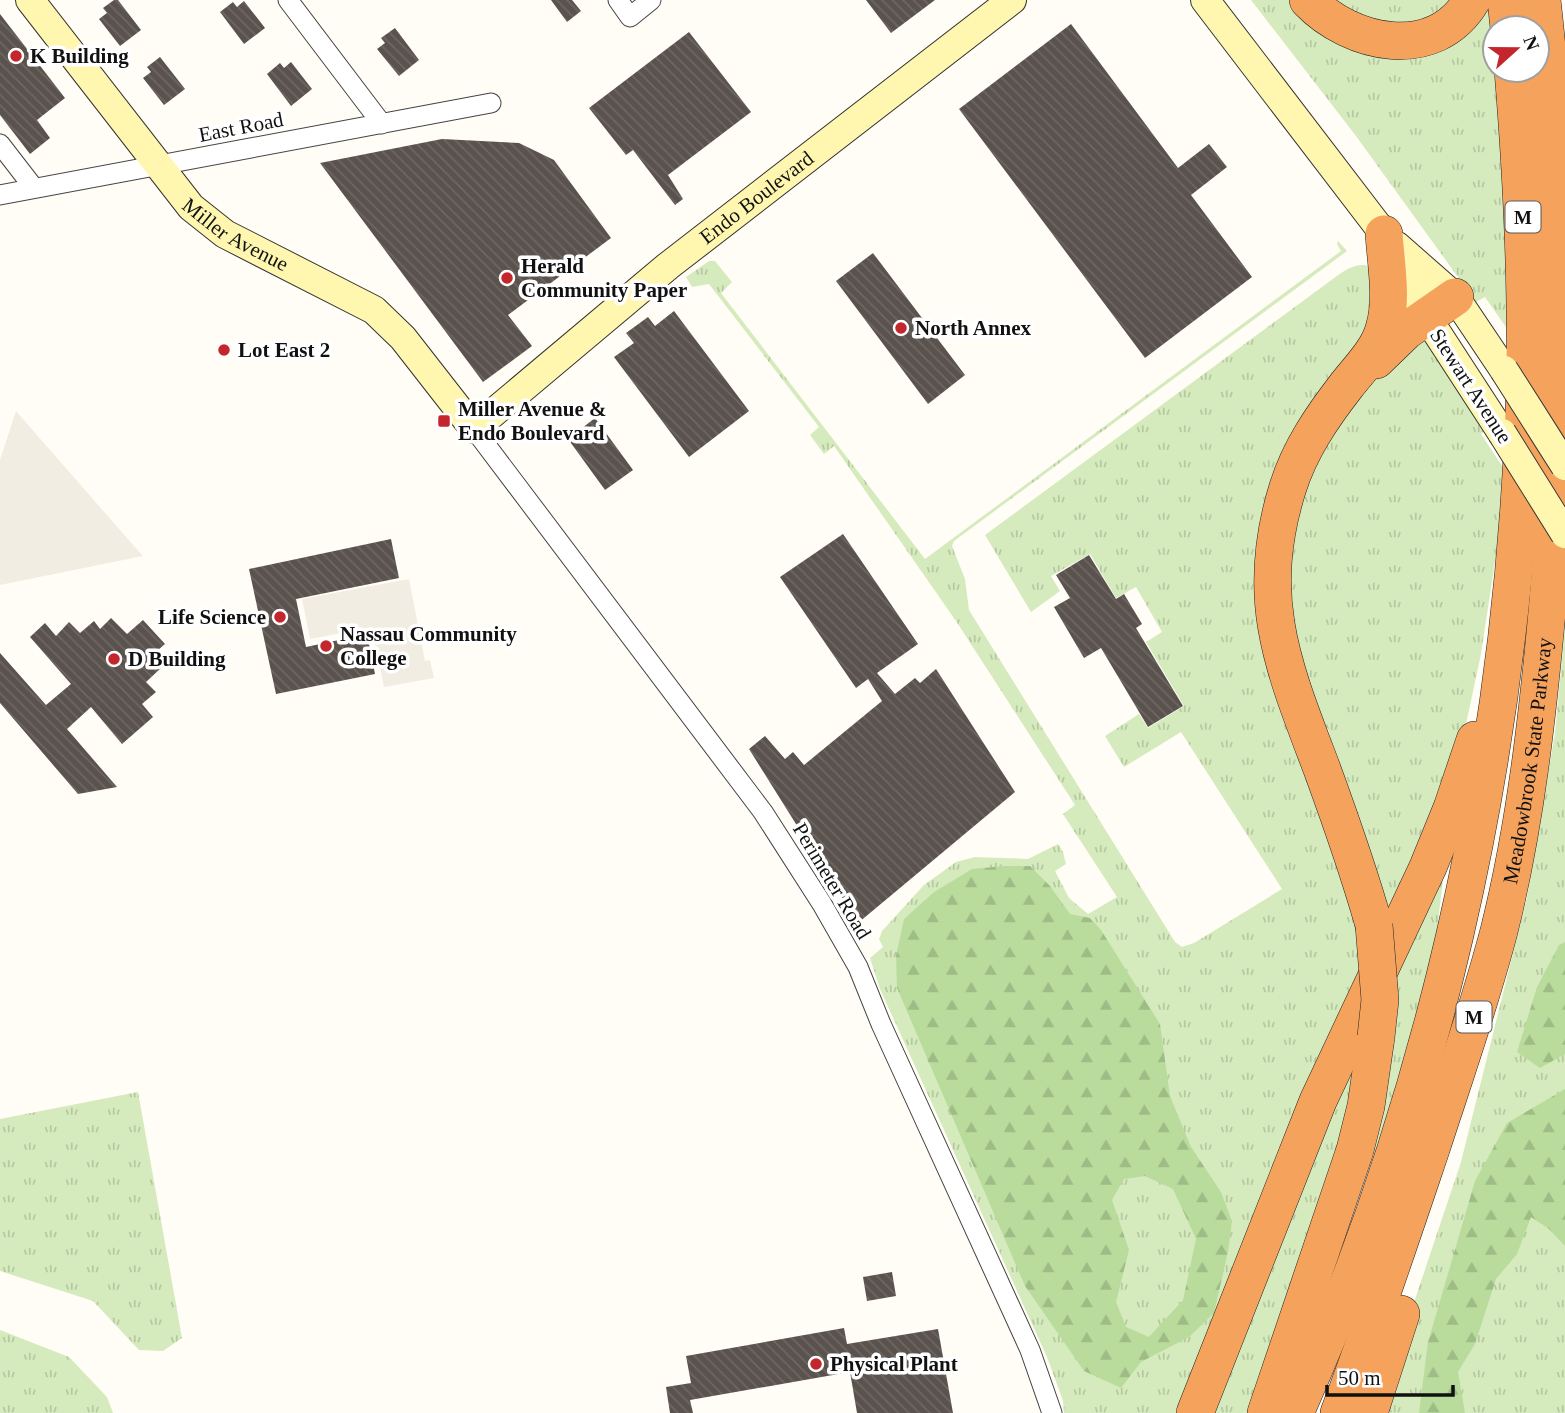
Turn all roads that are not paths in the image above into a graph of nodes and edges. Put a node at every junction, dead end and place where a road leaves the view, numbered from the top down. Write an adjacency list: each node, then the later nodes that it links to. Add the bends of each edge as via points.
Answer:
1 (30, 0): 14 (street, Miller Avenue)
2 (288, 0): 12 (street)
3 (618, 0): 4 (street, via 630,17)
4 (651, 0)
5 (1012, 0): 20 (street, Endo Boulevard, via 668,266)
6 (1205, 0): 17 (street, Stewart Avenue)
7 (1308, 0): 8 (highway, via 1345,29 1401,41 1448,26)
8 (1472, 0)
9 (1514, 84): 23 (highway, Meadowbrook State Parkway / M, via 1522,182 1525,341 1520,499)
10 (1550, 84): 24 (highway, Meadowbrook State Parkway / M, via 1562,367 1537,726 1499,930)
11 (491, 103): 12 (street, East Road)
12 (382, 124): 14 (street, East Road)
13 (0, 144): 15 (street)
14 (157, 166): 15 (street, East Road); 20 (street, Miller Avenue, via 191,207 225,234 374,310 403,338)
15 (34, 188): 16 (street, East Road)
16 (0, 195)
17 (1384, 234): 18 (street, Stewart Avenue); 19 (highway, via 1385,329)
18 (1441, 306): 19 (highway, via 1406,331); 21 (street, Stewart Avenue, bridge, via 1504,370); 22 (street, Stewart Avenue, bridge, via 1502,433)
19 (1344, 389): 27 (highway, bridge, via 1308,441 1289,484 1277,533 1272,595 1282,656 1358,867 1374,925 1380,1000 1366,1107 1355,1150)
20 (474, 429): 25 (street, Perimeter Road, via 762,812 822,904 858,967 1030,1350)
21 (1565, 466)
22 (1565, 534)
23 (1506, 646): 26 (highway, via 1441,837 1318,1101); 28 (highway, Meadowbrook State Parkway / M, via 1472,859 1430,1032 1371,1220)
24 (1459, 1063): 29 (highway, Meadowbrook State Parkway / M); 30 (highway, via 1438,1185)
25 (1052, 1413)
26 (1195, 1413)
27 (1266, 1413)
28 (1295, 1413)
29 (1339, 1413)
30 (1369, 1413)

